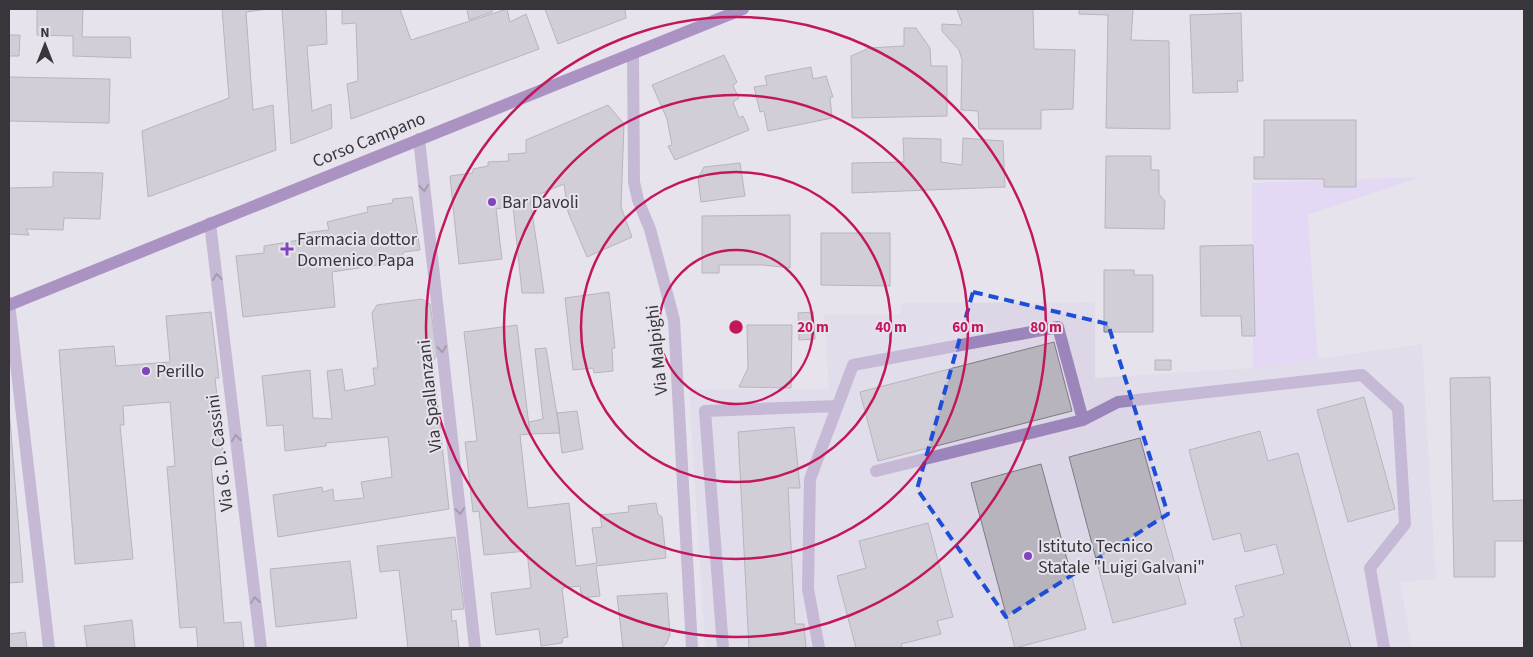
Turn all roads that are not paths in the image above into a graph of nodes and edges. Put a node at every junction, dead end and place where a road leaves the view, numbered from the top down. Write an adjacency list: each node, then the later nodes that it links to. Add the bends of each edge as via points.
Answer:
1 (743, 9): 2 (main road, Corso Campano)
2 (633, 53): 3 (main road, Corso Campano); 12 (street, Via Malpighi, via 634,182 656,247 674,320)
3 (419, 139): 4 (main road, Corso Campano); 11 (street, Via Spallanzani, one-way to 11)
4 (210, 223): 5 (main road, Corso Campano); 10 (street, Via G. D. Cassini, one-way to 4)
5 (9, 304): 9 (street)
6 (837, 406): 7 (street, via 853,364 1058,327); 13 (street, via 705,411); 14 (street, via 810,479 808,589)
7 (1083, 420): 8 (street); 15 (street, via 1118,402 1362,375 1398,408 1405,524 1370,568)
8 (876, 471)
9 (49, 648)
10 (261, 648)
11 (475, 648)
12 (692, 648)
13 (723, 648)
14 (819, 648)
15 (1384, 648)

